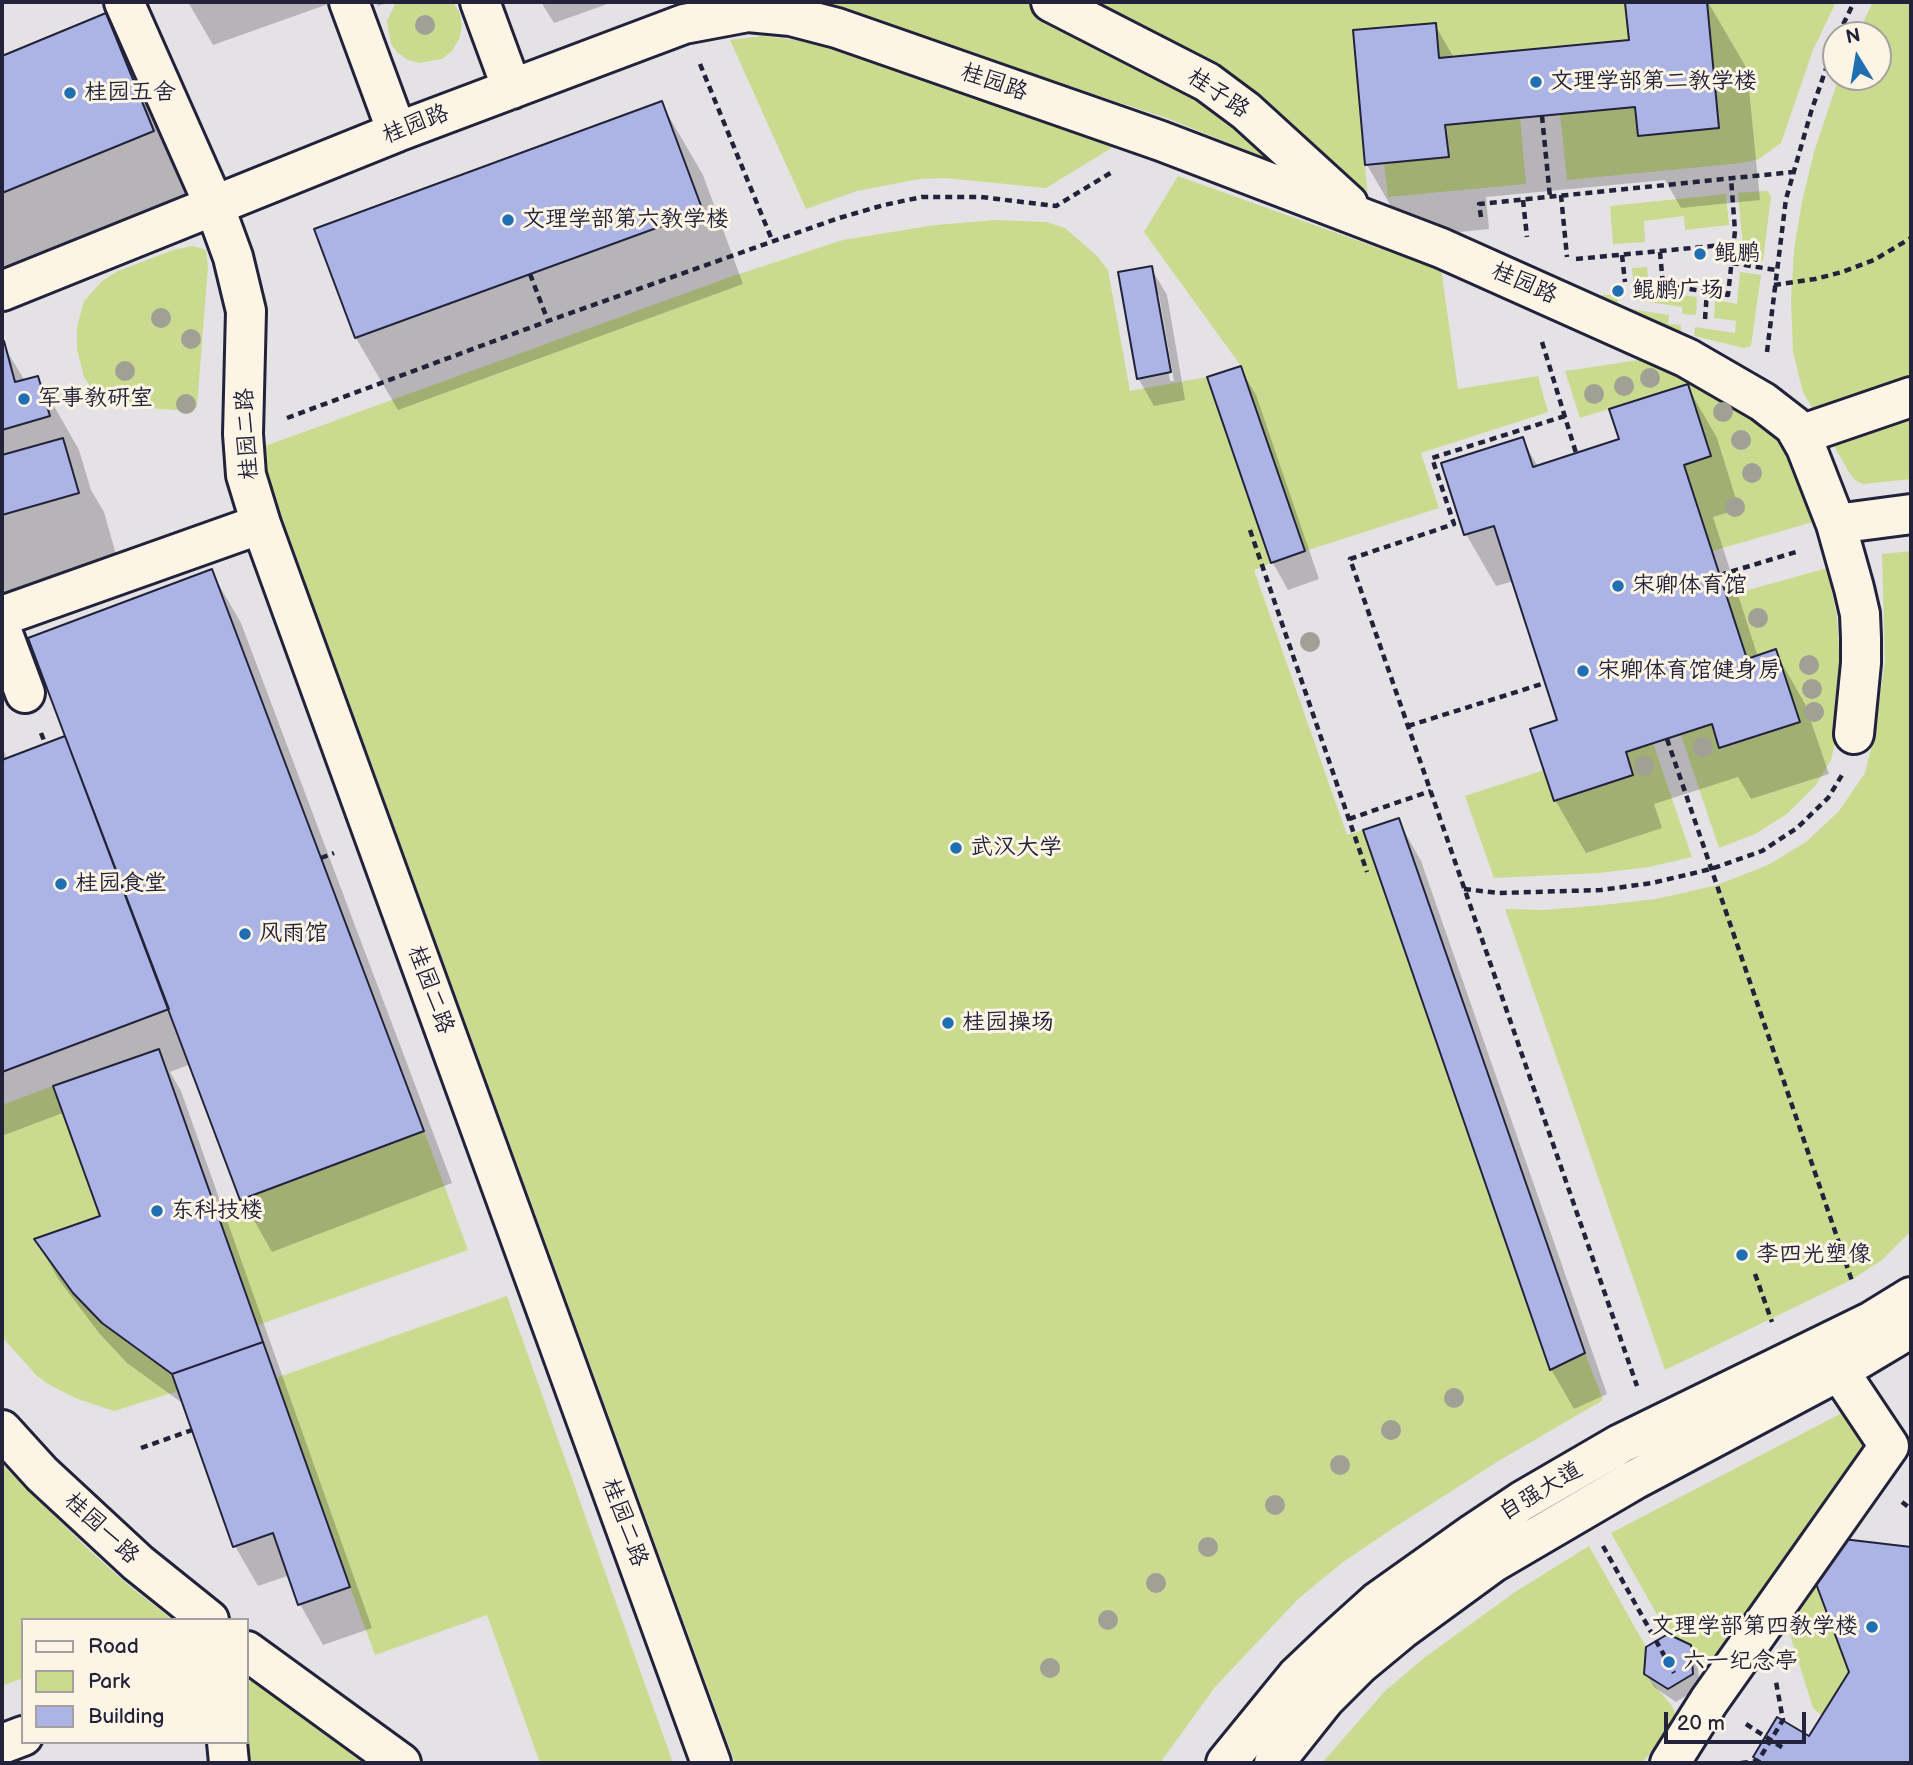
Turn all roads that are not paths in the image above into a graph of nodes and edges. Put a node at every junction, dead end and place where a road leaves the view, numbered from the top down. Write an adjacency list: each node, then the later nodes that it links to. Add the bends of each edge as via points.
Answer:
1 (124, 2): 7 (street, 桂园二路)
2 (349, 2): 6 (street)
3 (480, 2): 5 (street)
4 (1051, 2): 8 (street, 桂子路, via 1207,82 1247,111)
5 (512, 89): 6 (street, 桂园路); 8 (street, 桂园路, via 684,24 748,12 791,16 1161,141)
6 (397, 132): 7 (street, 桂园路)
7 (214, 205): 9 (street, 桂园路); 13 (street, 桂园二路, via 246,311 243,434 246,475)
8 (1363, 218): 11 (street, 桂园路, via 1687,358 1763,402)
9 (2, 291)
10 (1911, 397): 11 (street)
11 (1800, 435): 14 (street, 桂园路)
12 (1911, 514): 14 (street)
13 (261, 524): 15 (street); 30 (street, 桂园二路)
14 (1838, 532): 18 (street, 桂园路, via 1860,614)
15 (2, 616)
16 (2, 631): 17 (street)
17 (25, 693)
18 (1854, 734)
19 (1911, 1297): 31 (street, 自强大道, via 1872,1321 1620,1444 1522,1501 1421,1569 1377,1602 1297,1676)
20 (1911, 1328): 21 (street, 自强大道)
21 (1839, 1371): 32 (street, 自强大道, via 1582,1509 1494,1562 1360,1664); 33 (street, via 1889,1446)
22 (2, 1430): 23 (street, 桂园一路, via 138,1563)
23 (207, 1618)
24 (248, 1652): 29 (street)
25 (21, 1737): 26 (street)
26 (2, 1744)
27 (227, 1744): 28 (street)
28 (229, 1763)
29 (401, 1763)
30 (711, 1763)
31 (1226, 1763)
32 (1274, 1763)
33 (1670, 1763)

